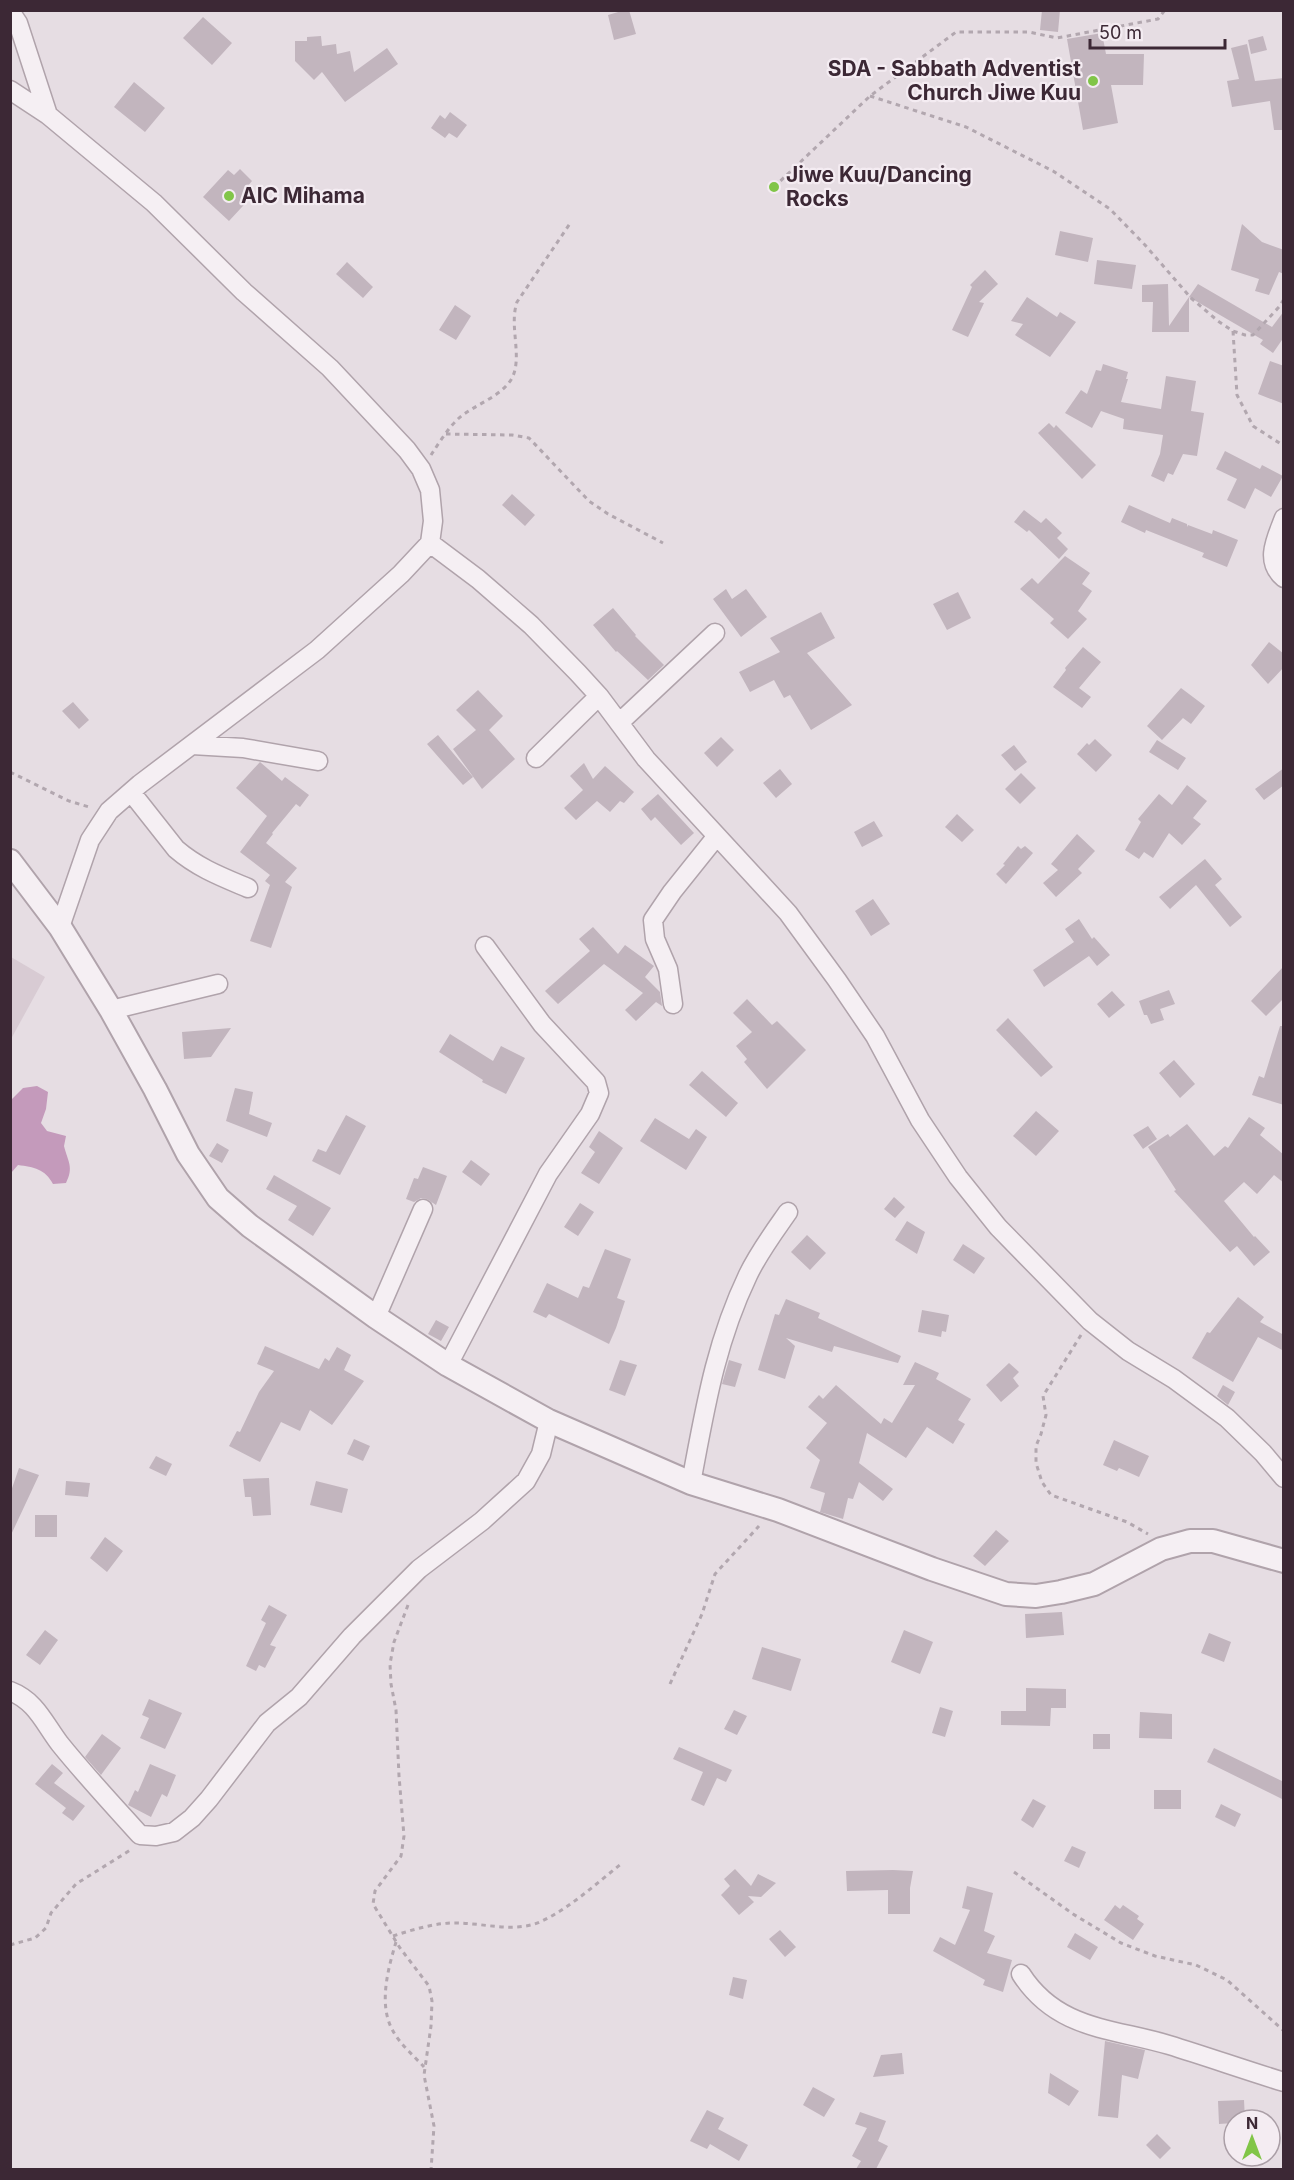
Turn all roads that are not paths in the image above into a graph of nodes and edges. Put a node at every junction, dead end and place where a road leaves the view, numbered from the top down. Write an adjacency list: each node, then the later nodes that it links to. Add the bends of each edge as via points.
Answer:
1 (10, 11): 3 (street, via 18,23)
2 (10, 90): 3 (street)
3 (48, 115): 5 (street, via 153,202 244,292 330,368 407,450 430,490 434,521)
4 (1284, 518): 6 (street, via 1272,558 1274,570)
5 (430, 543): 8 (street, via 531,625); 10 (street, via 317,650)
6 (1284, 578)
7 (715, 633): 9 (street)
8 (599, 696): 9 (street); 11 (street)
9 (620, 723): 14 (street, via 646,759)
10 (192, 745): 12 (street, via 243,748); 13 (street)
11 (536, 758)
12 (318, 761)
13 (131, 792): 16 (street, via 184,856); 17 (street, via 109,812 90,840)
14 (716, 837): 20 (street, via 653,920 655,939 668,969); 27 (street, via 788,914 837,980 876,1036 920,1120 998,1227 1090,1321 1128,1352 1174,1379 1227,1418)
15 (10, 861): 17 (street)
16 (248, 888)
17 (60, 927): 21 (street)
18 (486, 946): 25 (street, via 542,1023 596,1082 598,1093 590,1114 548,1174)
19 (218, 984): 21 (street)
20 (673, 1004)
21 (111, 1010): 24 (street, via 188,1154 218,1198 250,1226)
22 (423, 1209): 24 (street)
23 (788, 1212): 28 (street, via 749,1272 732,1312 709,1384)
24 (376, 1317): 25 (street)
25 (448, 1365): 26 (street)
26 (549, 1421): 28 (street); 30 (street, via 541,1454 526,1481 419,1569 351,1636 299,1697 267,1724 192,1818 174,1832 140,1835 59,1742 38,1710 22,1695)
27 (1284, 1478)
28 (691, 1483): 29 (street, via 778,1510 1006,1594 1036,1596 1094,1584 1161,1549 1190,1541 1213,1541)
29 (1284, 1561)
30 (10, 1691)
31 (1021, 1974): 32 (street, via 1041,2001 1071,2020)
32 (1284, 2082)

